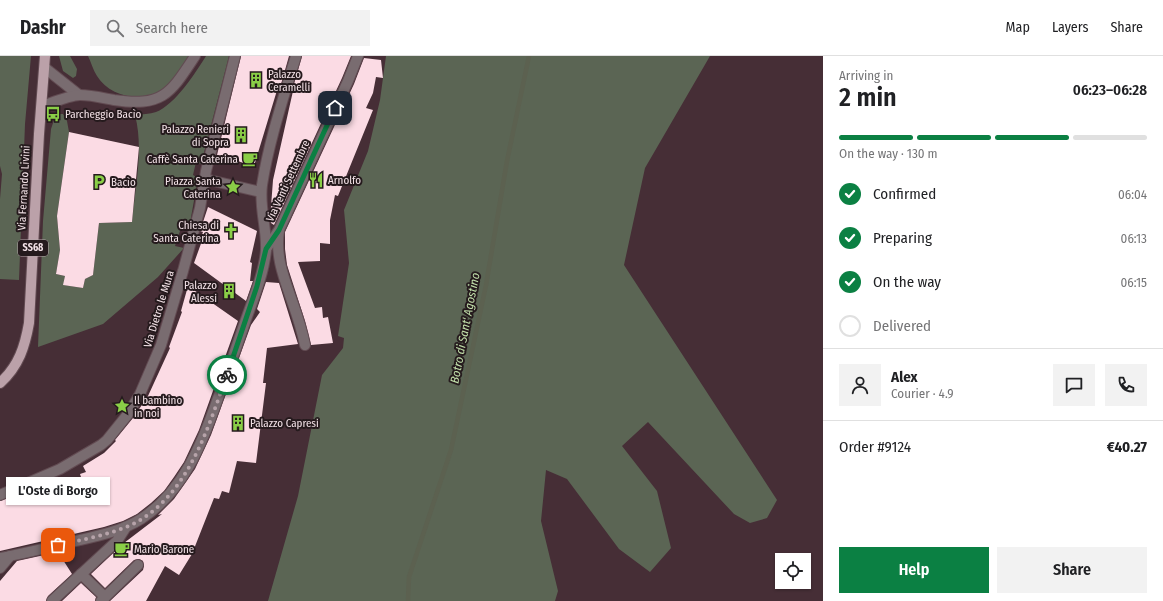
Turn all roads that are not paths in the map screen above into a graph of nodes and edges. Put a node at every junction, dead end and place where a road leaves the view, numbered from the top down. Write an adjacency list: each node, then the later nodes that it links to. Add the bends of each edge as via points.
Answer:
1 (45, 56): 6 (main road, SS68)
2 (195, 56): 7 (street, via 178,81 164,95 155,99 125,102)
3 (235, 56): 9 (street, Via Dietro le Mura)
4 (296, 56): 10 (street, via 272,138)
5 (358, 56): 11 (street, Via Venti Settembre)
6 (44, 68): 7 (street); 8 (main road, SS68)
7 (79, 94): 8 (street)
8 (42, 106): 14 (main road, Via Fernando Livini / SS68, via 27,334 20,358)
9 (205, 179): 10 (street); 15 (street, Via Dietro le Mura, via 193,235 166,331 149,375 131,410 107,440 96,448 60,469)
10 (261, 192): 12 (street)
11 (279, 230): 12 (street, Via Venti Settembre); 13 (street, via 280,264)
12 (266, 249): 16 (street, via 262,271 198,450 165,499)
13 (305, 346)
14 (0, 383)
15 (0, 495)
16 (126, 527): 17 (street); 20 (street, via 117,541)
17 (5, 557): 19 (street)
18 (138, 565): 21 (street)
19 (0, 568)
20 (81, 574): 21 (street); 22 (street)
21 (103, 599)
22 (52, 601)

